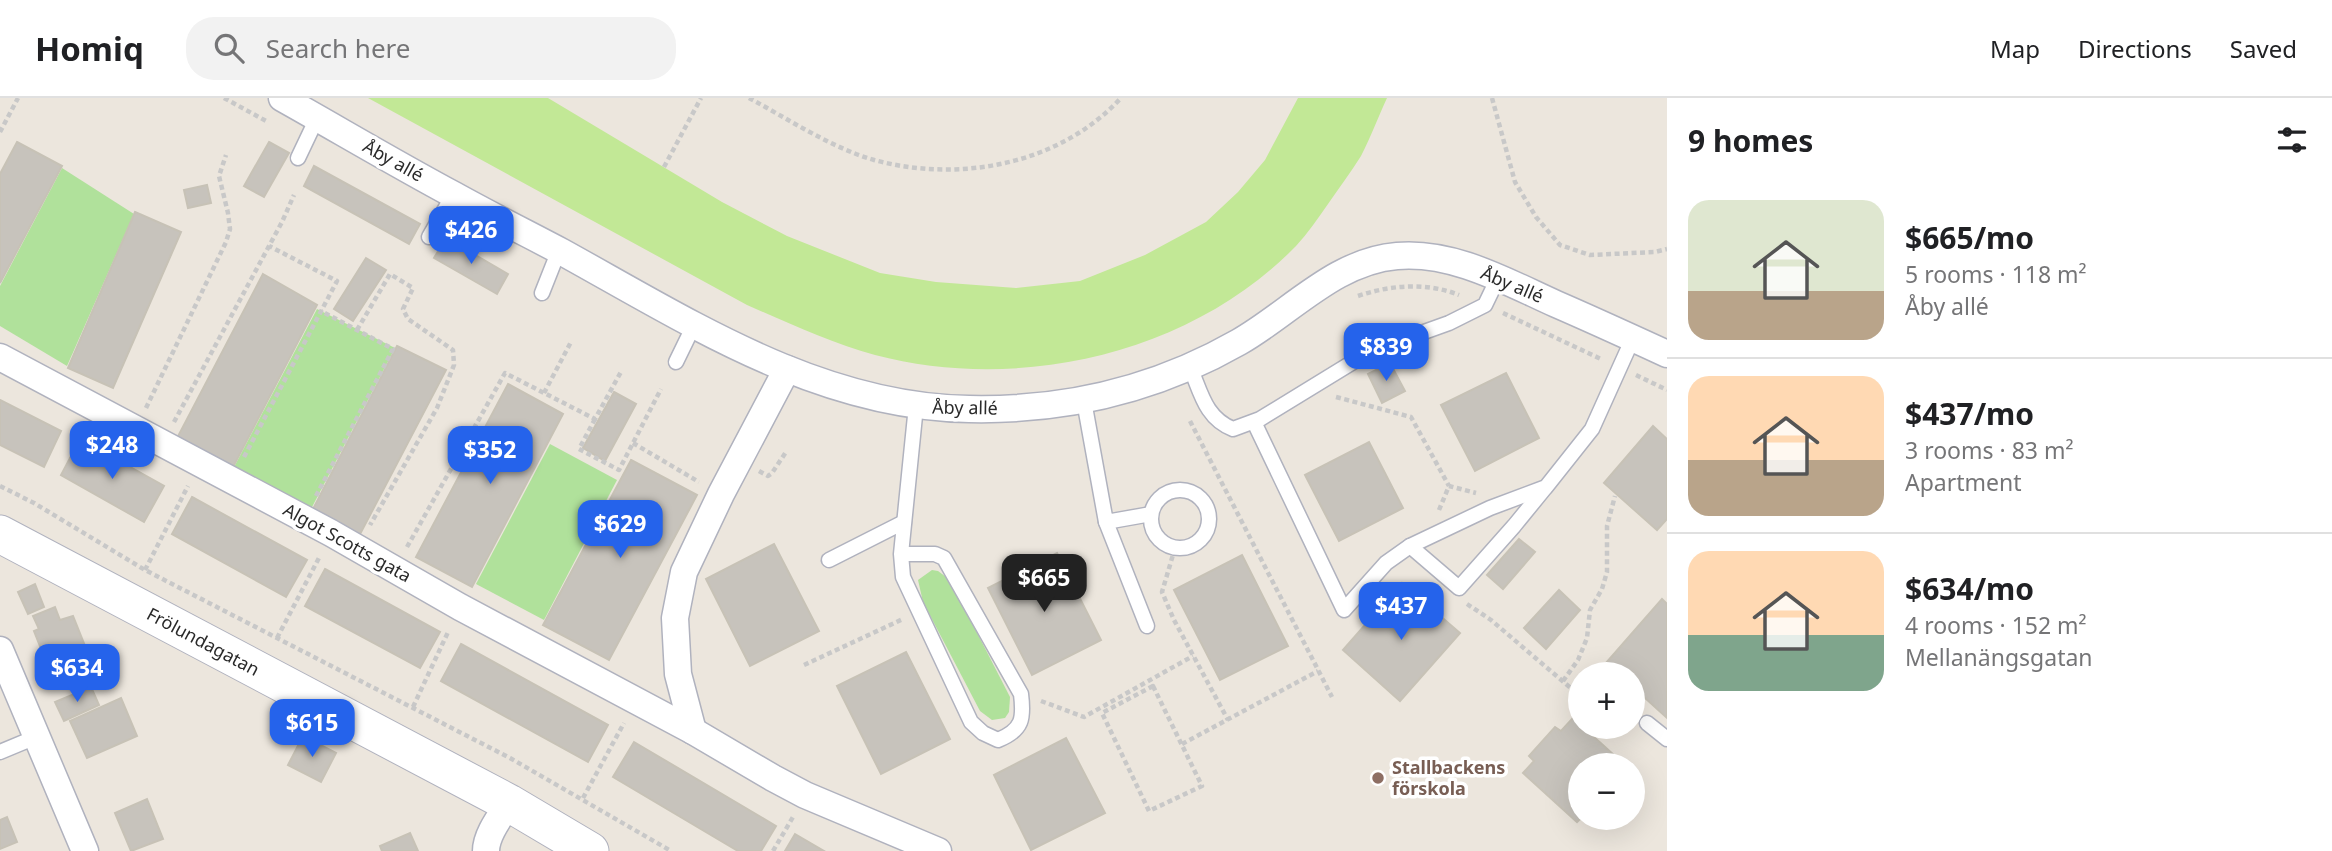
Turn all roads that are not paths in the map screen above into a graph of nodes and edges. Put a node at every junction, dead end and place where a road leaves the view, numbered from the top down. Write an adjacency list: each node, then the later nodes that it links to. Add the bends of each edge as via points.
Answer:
1 (282, 98): 2 (street, Åby allé)
2 (317, 118): 3 (lane); 4 (street, Åby allé)
3 (298, 158)
4 (453, 195): 5 (lane); 6 (street, Åby allé)
5 (429, 237)
6 (559, 250): 8 (lane); 9 (street, Åby allé)
7 (1499, 278): 10 (street, Åby allé); 14 (street, Åby allé, via 1431,257 1375,260 1326,282 1240,342); 18 (lane, via 1485,305 1371,351)
8 (542, 293)
9 (694, 325): 13 (lane); 15 (street, Åby allé)
10 (1633, 338): 11 (street, Åby allé); 19 (lane, via 1592,429)
11 (1667, 354)
12 (0, 356): 30 (street, Algot Scotts gata)
13 (676, 362)
14 (1190, 367): 16 (street, Åby allé); 18 (lane, via 1209,413 1221,425 1233,429)
15 (787, 369): 17 (street, Åby allé, via 846,391); 30 (street, via 684,572 676,618 678,674)
16 (1084, 401): 17 (street, Åby allé, via 1025,409); 22 (lane)
17 (916, 406): 21 (lane)
18 (1254, 422): 24 (lane, via 1344,610 1386,563)
19 (1546, 486): 24 (lane); 24 (lane, via 1459,588)
20 (1151, 514): 20 (lane, via 1160,497 1188,491 1204,503 1209,522 1194,545 1175,548 1166,546 1153,532); 22 (lane)
21 (904, 522): 25 (lane); 26 (lane)
22 (1106, 522): 27 (lane)
23 (0, 534): 34 (street, Frölundagatan)
24 (1410, 546)
25 (901, 554): 25 (lane, via 944,558 1021,694 1024,717 1012,734 998,740 971,722 903,577)
26 (829, 560)
27 (1147, 626)
28 (0, 650): 31 (street)
29 (1647, 723): 32 (lane)
30 (694, 731): 38 (street, Algot Scotts gata, via 805,794)
31 (36, 737): 33 (lane); 35 (street)
32 (1667, 739)
33 (0, 752)
34 (509, 803): 36 (street); 37 (street, Frölundagatan)
35 (85, 851)
36 (486, 851)
37 (590, 851)
38 (938, 851)

